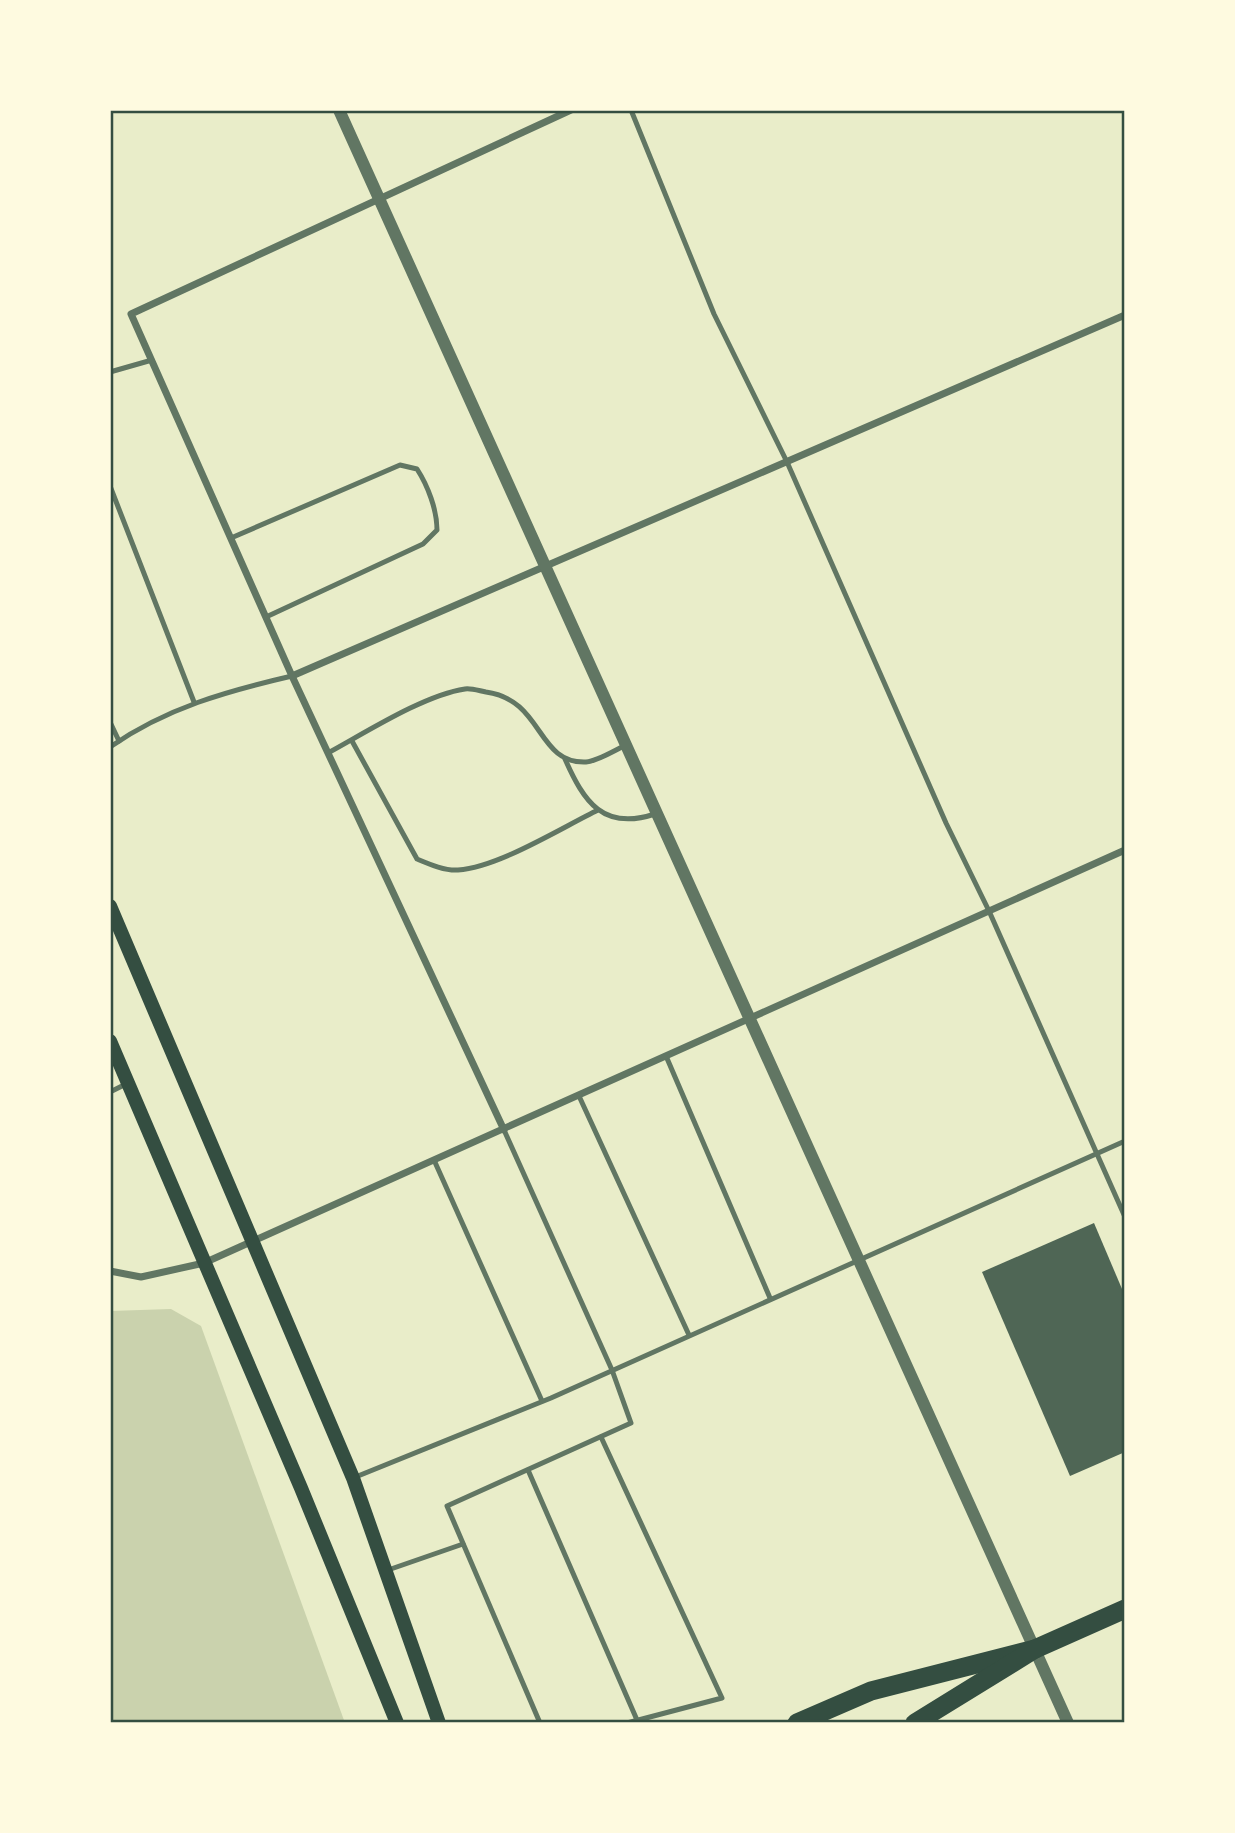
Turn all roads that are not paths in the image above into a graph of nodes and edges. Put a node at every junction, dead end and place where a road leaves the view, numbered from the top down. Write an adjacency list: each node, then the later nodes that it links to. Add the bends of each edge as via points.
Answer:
1 (339, 110): 4 (street)
2 (571, 110): 4 (street)
3 (631, 110): 8 (lane, via 714,314)
4 (380, 197): 6 (street, via 131,314); 11 (street)
5 (1125, 315): 8 (street)
6 (152, 360): 7 (lane); 10 (street)
7 (110, 372)
8 (787, 462): 11 (street); 26 (lane)
9 (110, 486): 14 (lane)
10 (231, 538): 12 (street); 12 (lane, via 400,465 408,464 422,478 437,517 437,530 423,544)
11 (545, 567): 13 (street); 18 (street)
12 (266, 617): 13 (street)
13 (292, 676): 14 (lane); 20 (street)
14 (194, 702): 16 (lane)
15 (110, 722): 16 (lane)
16 (119, 741): 19 (lane)
17 (352, 741): 20 (lane); 21 (lane, via 408,710 466,689 505,694 526,709 544,741); 22 (lane, via 417,859 434,866 458,870 506,856)
18 (626, 745): 21 (lane, via 588,762); 23 (street)
19 (110, 747)
20 (328, 753): 33 (street)
21 (565, 759): 22 (lane, via 579,790)
22 (598, 810): 23 (lane, via 635,821)
23 (657, 814): 27 (street)
24 (1125, 850): 26 (street)
25 (110, 906): 38 (main road)
26 (989, 911): 27 (street); 35 (lane)
27 (750, 1019): 29 (street); 39 (street)
28 (110, 1041): 30 (main road)
29 (666, 1056): 32 (street); 42 (lane)
30 (128, 1083): 31 (lane); 40 (main road)
31 (110, 1091)
32 (579, 1096): 33 (street); 43 (lane)
33 (504, 1130): 36 (street); 44 (lane)
34 (1125, 1141): 35 (lane)
35 (1098, 1153): 37 (lane); 39 (lane)
36 (434, 1160): 38 (street); 45 (lane)
37 (1125, 1217)
38 (252, 1241): 40 (street); 48 (main road)
39 (858, 1258): 42 (lane); 52 (street)
40 (204, 1263): 41 (street, via 141,1277); 54 (main road)
41 (110, 1271)
42 (770, 1298): 43 (lane)
43 (689, 1335): 44 (lane)
44 (612, 1370): 45 (lane); 46 (lane, via 631,1423)
45 (542, 1401): 48 (lane)
46 (601, 1437): 47 (lane); 53 (lane, via 722,1698)
47 (528, 1470): 49 (lane, via 447,1506); 53 (lane)
48 (353, 1478): 50 (main road)
49 (463, 1544): 50 (lane); 56 (lane)
50 (388, 1570): 55 (main road)
51 (1125, 1609): 52 (highway)
52 (1035, 1649): 58 (highway, via 871,1691); 59 (highway); 60 (street)
53 (637, 1720): 57 (lane)
54 (397, 1723)
55 (439, 1723)
56 (540, 1723)
57 (627, 1723)
58 (797, 1723)
59 (915, 1723)
60 (1068, 1723)

